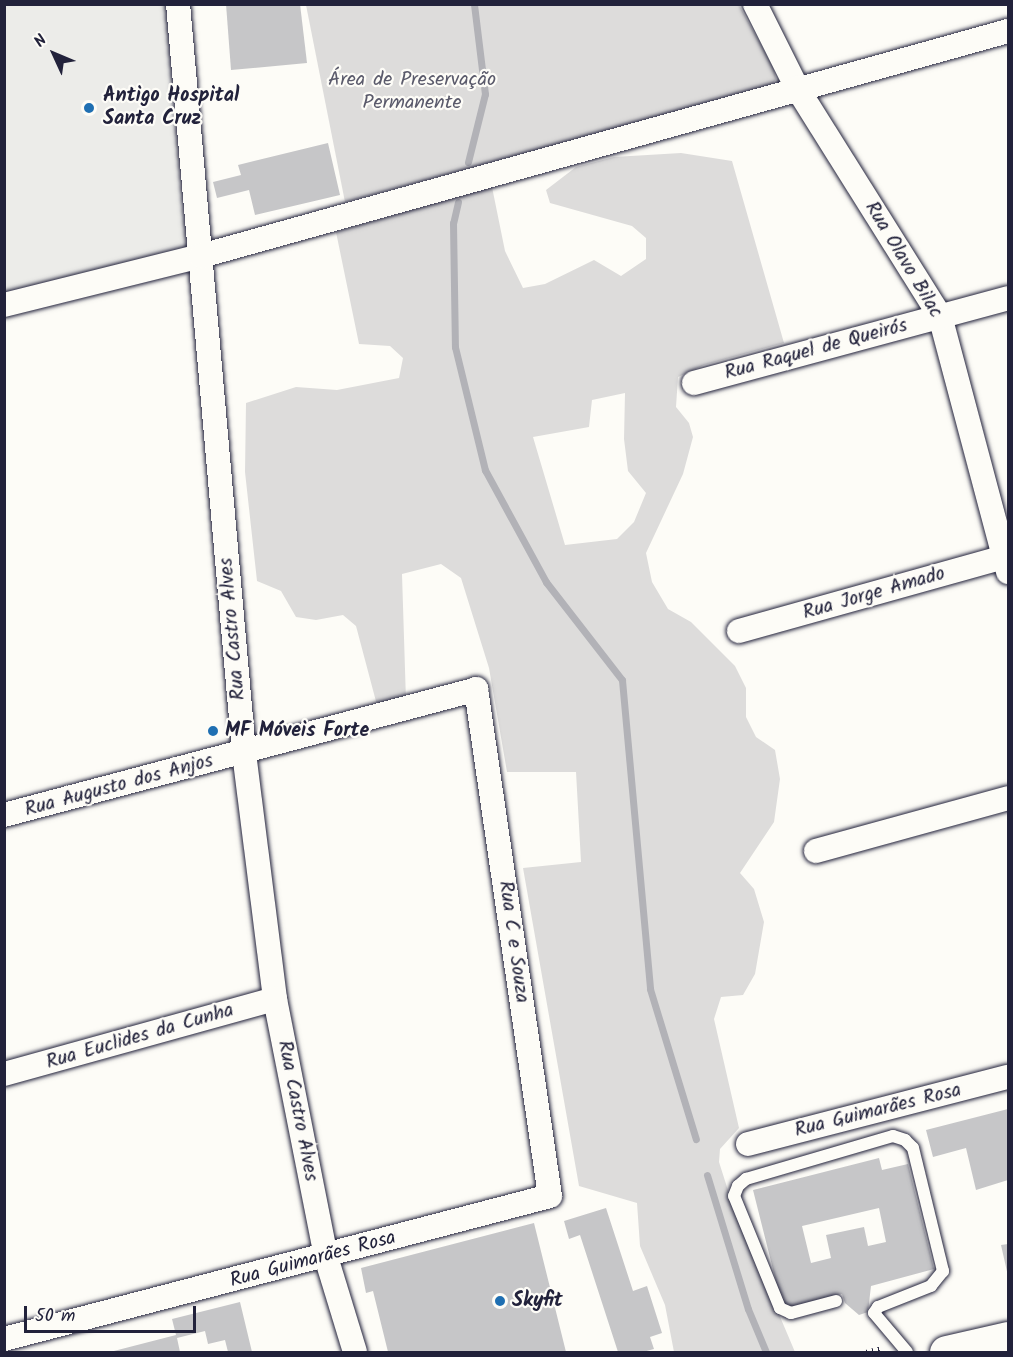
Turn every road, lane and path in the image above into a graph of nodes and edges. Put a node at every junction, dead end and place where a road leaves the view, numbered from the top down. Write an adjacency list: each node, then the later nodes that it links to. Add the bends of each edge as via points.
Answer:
1 (178, 4): 5 (street, Rua Castro Alves)
2 (755, 4): 4 (street, Rua Olavo Bilac)
3 (1008, 31): 4 (street)
4 (797, 88): 5 (street); 8 (street, Rua Olavo Bilac)
5 (201, 256): 7 (street); 13 (street, Rua Castro Alves)
6 (1008, 298): 8 (street, Rua Raquel de Queirós)
7 (4, 305)
8 (940, 316): 9 (street, Rua Raquel de Queirós); 10 (street, Rua Olavo Bilac)
9 (694, 383)
10 (1007, 562): 11 (street, Rua Jorge Amado)
11 (739, 631)
12 (476, 689): 13 (street, Rua Augusto dos Anjos); 21 (street, Rua C e Souza)
13 (244, 753): 15 (street, Rua Augusto dos Anjos); 17 (street, Rua Castro Alves)
14 (1008, 798): 16 (street)
15 (4, 815)
16 (816, 851)
17 (275, 999): 18 (street, Rua Euclides da Cunha); 22 (street, Rua Castro Alves)
18 (4, 1074)
19 (1008, 1077): 20 (street, Rua Guimarães Rosa)
20 (748, 1144)
21 (550, 1196): 22 (street, Rua Guimarães Rosa)
22 (326, 1257): 25 (street, Rua Guimarães Rosa); 26 (street, Rua Castro Alves)
23 (836, 1301): 27 (lane, via 791,1312 780,1308 734,1196 738,1186 746,1179 893,1136 905,1140 913,1148 943,1271 931,1286 878,1306 874,1313)
24 (1008, 1338): 28 (main road)
25 (4, 1339)
26 (356, 1353)
27 (907, 1353)
28 (946, 1353)

